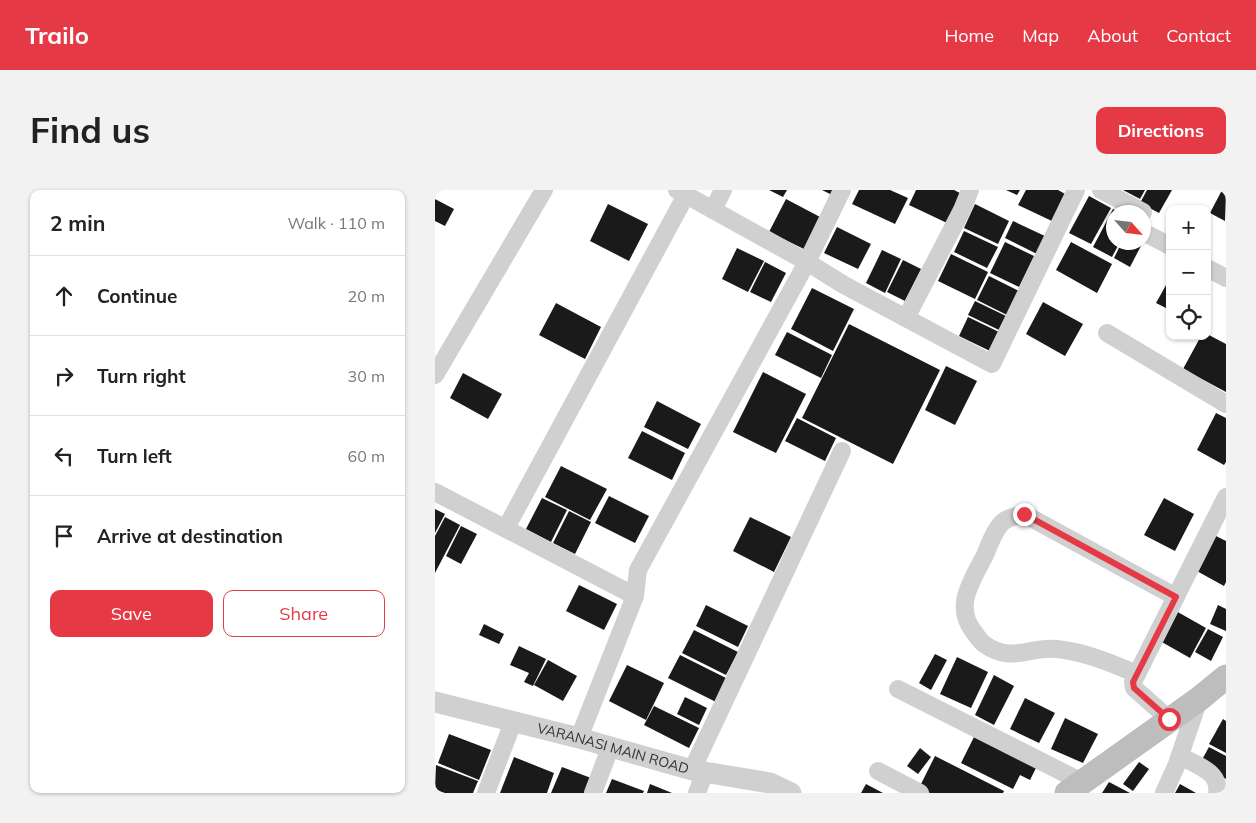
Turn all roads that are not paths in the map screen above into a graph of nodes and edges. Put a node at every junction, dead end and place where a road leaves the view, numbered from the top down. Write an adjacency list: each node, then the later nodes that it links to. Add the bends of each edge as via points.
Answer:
1 (544, 190): 17 (street)
2 (723, 190): 9 (street)
3 (843, 190): 12 (street)
4 (970, 190): 15 (street)
5 (1076, 190): 15 (street, via 992,364)
6 (1101, 190): 8 (street)
7 (682, 192): 9 (street); 22 (street)
8 (1124, 205)
9 (713, 210): 12 (street)
10 (1151, 224): 11 (street)
11 (1166, 241)
12 (807, 262): 15 (street); 23 (street, via 638,570)
13 (1211, 270): 14 (street)
14 (1226, 278)
15 (906, 318)
16 (1107, 334): 18 (street)
17 (435, 375)
18 (1226, 404)
19 (842, 451): 35 (street)
20 (435, 492): 22 (street)
21 (1226, 497): 24 (street)
22 (506, 528): 23 (street)
23 (635, 596): 32 (street)
24 (1176, 597): 25 (street); 25 (street, via 1024,514 1000,524 965,596 964,612 970,627 982,642 998,653 1055,648 1076,652)
25 (1137, 674): 30 (street, via 1134,688)
26 (1223, 683): 28 (main road)
27 (898, 689): 37 (street)
28 (1199, 699): 30 (main road); 34 (street)
29 (435, 702): 31 (street, VARANASI MAIN ROAD)
30 (1169, 719): 37 (main road)
31 (513, 722): 32 (street, VARANASI MAIN ROAD); 38 (street)
32 (579, 738): 33 (street, VARANASI MAIN ROAD)
33 (610, 748): 35 (street, VARANASI MAIN ROAD); 39 (street)
34 (1180, 756): 43 (street); 44 (street, via 1214,775 1219,783)
35 (698, 771): 40 (street); 41 (street, VARANASI MAIN ROAD, via 770,783)
36 (878, 771): 42 (street)
37 (1075, 787)
38 (486, 793)
39 (593, 793)
40 (697, 793)
41 (791, 793)
42 (920, 793)
43 (1164, 793)
44 (1217, 793)

